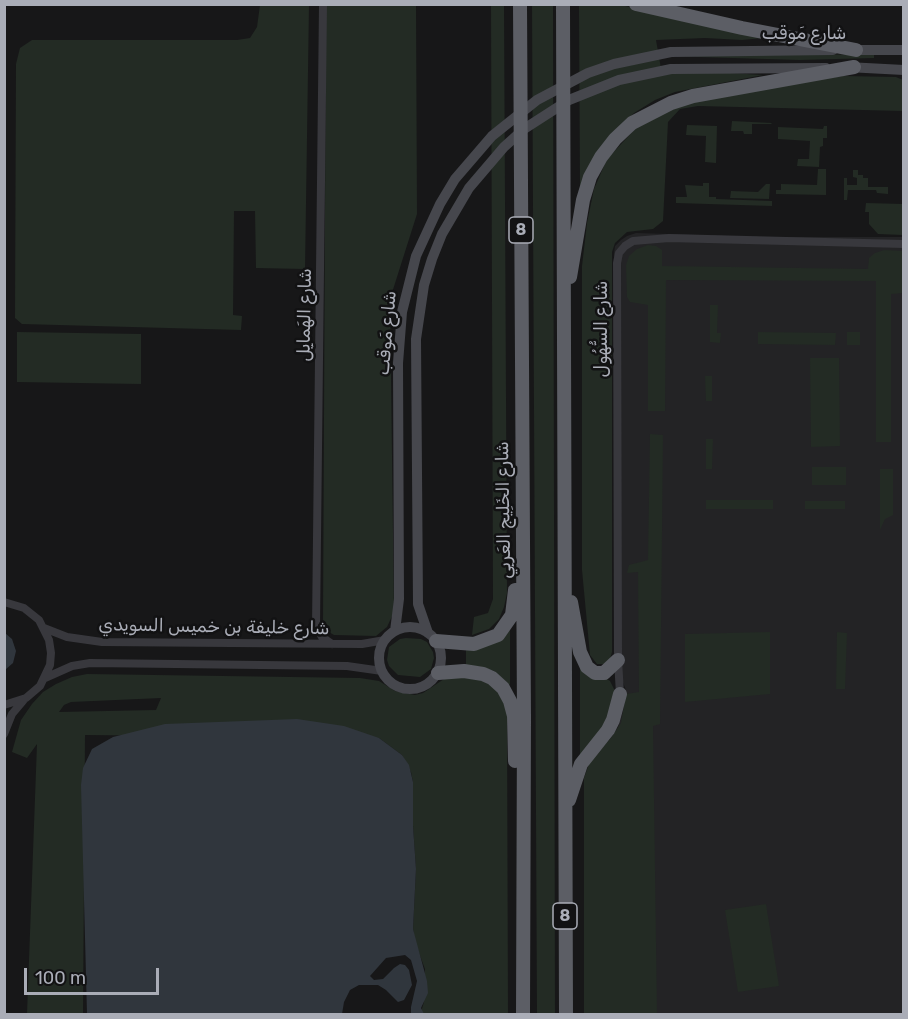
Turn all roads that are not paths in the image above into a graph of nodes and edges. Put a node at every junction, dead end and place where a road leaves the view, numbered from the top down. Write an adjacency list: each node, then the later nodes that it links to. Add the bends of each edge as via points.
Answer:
1 (323, 4): 14 (street, شارع الهَمايِل)
2 (520, 4): 11 (highway, شارع الخَلِيج العَربِي / 8)
3 (562, 4): 10 (highway, 8)
4 (636, 4): 6 (highway)
5 (903, 49): 6 (main road, شارع مَوقب)
6 (856, 50): 16 (main road, شارع مَوقب, via 670,52 614,64 537,100 492,136 455,179 426,229 408,283 399,340 399,599)
7 (854, 68): 8 (main road, شارع مَوقب); 10 (highway, via 693,96 671,102 632,123 601,157 590,177); 17 (main road, شارع مَوقب, via 671,69 619,80 569,100 524,129 469,188 442,234 424,285 416,339 418,604)
8 (901, 71)
9 (903, 244): 21 (street, شارع السُّهُول, via 669,238 633,242 619,254)
10 (564, 305): 12 (highway, 8)
11 (522, 456): 17 (highway, via 512,615 498,634 484,641 465,644); 30 (highway, شارع الخَلِيج العَربِي / 8)
12 (565, 565): 21 (highway, via 584,663 591,672 601,674); 29 (highway, 8)
13 (4, 602): 15 (street, via 24,608)
14 (316, 626): 19 (street); 20 (street)
15 (44, 628): 19 (street, شارع خليفة بن خميس السويدي, via 67,637 102,642); 24 (street, via 51,652)
16 (395, 631): 17 (main road, via 412,627); 18 (main road)
17 (432, 637): 23 (main road, via 441,657)
18 (385, 640): 20 (street, شارع خليفة بن خميس السويدي); 22 (main road, via 379,655)
19 (303, 644): 20 (street, شارع خليفة بن خميس السويدي)
20 (332, 644)
21 (618, 660): 25 (street, شارع السُّهُول)
22 (382, 671): 23 (main road, via 393,684 409,690 426,685); 24 (street, شارع خليفة بن خميس السويدي, via 347,666 90,663 65,668)
23 (438, 673): 30 (highway, via 483,674 498,683 510,701)
24 (45, 678): 26 (street)
25 (620, 694): 29 (highway, via 608,730 581,764)
26 (26, 698): 27 (street); 28 (street, via 12,714)
27 (4, 705)
28 (4, 734)
29 (564, 817): 32 (highway, 8)
30 (522, 865): 31 (highway, شارع الخَلِيج العَربِي / 8)
31 (523, 1014)
32 (566, 1014)

